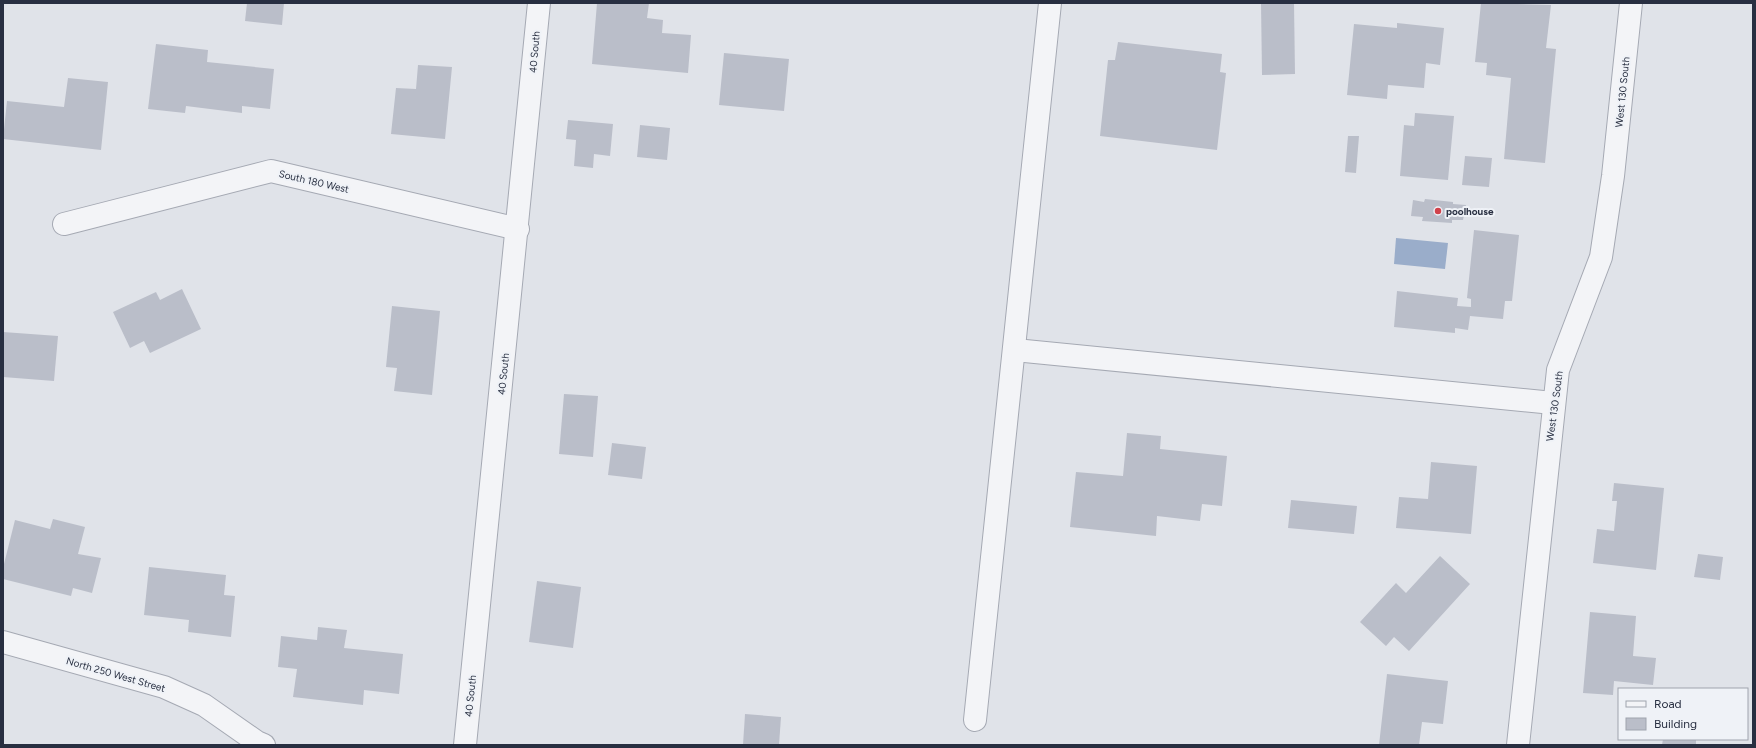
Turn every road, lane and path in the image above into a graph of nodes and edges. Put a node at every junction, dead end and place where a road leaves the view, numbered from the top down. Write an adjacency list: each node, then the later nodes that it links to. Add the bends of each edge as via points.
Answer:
1 (538, 3): 5 (street, 40 South)
2 (1050, 3): 6 (street)
3 (1631, 3): 7 (street, West 130 South, via 1614,176 1601,257 1558,370)
4 (64, 224): 5 (street, South 180 West, via 272,171)
5 (518, 229): 11 (street, 40 South)
6 (1014, 350): 7 (street); 9 (street)
7 (1553, 402): 12 (street, West 130 South)
8 (3, 642): 10 (street, North 250 West Street, via 164,687 204,705)
9 (975, 720)
10 (264, 745)
11 (465, 745)
12 (1518, 745)

